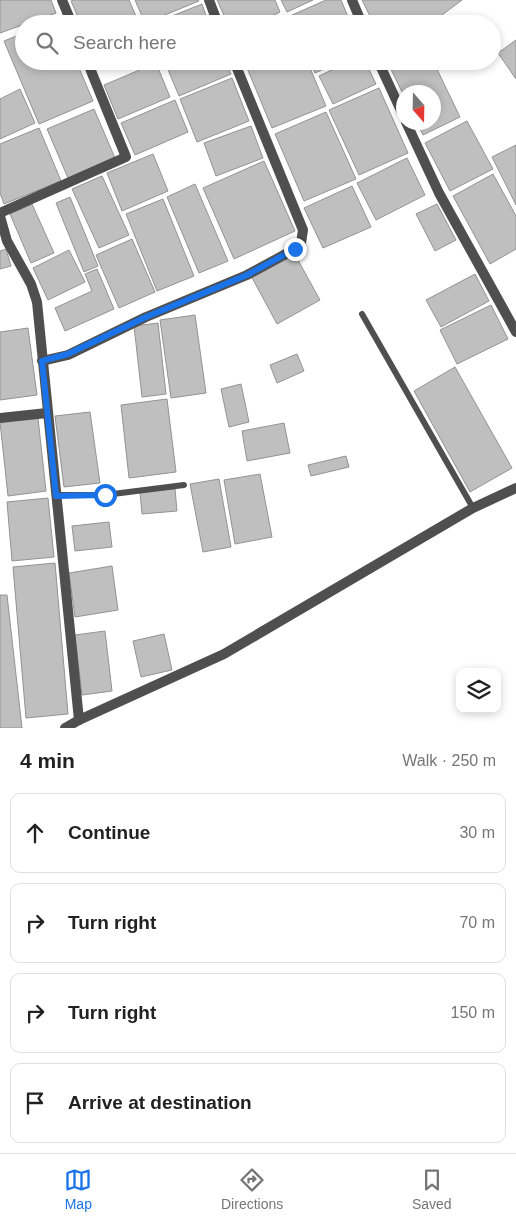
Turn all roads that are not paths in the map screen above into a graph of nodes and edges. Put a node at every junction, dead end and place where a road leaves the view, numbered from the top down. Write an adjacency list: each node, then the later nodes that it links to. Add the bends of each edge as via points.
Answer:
1 (62, 0): 4 (street)
2 (208, 0): 5 (street)
3 (352, 0): 6 (street)
4 (68, 15)
5 (214, 15)
6 (358, 15)
7 (91, 70): 12 (street, via 126,157)
8 (238, 70): 16 (street, via 303,230 301,243 247,275 68,354)
9 (382, 70): 10 (street)
10 (396, 100)
11 (410, 130): 15 (street, via 439,193)
12 (0, 215): 13 (street)
13 (4, 243): 16 (street, via 31,284 37,302)
14 (362, 314): 22 (lane)
15 (516, 332)
16 (42, 361): 17 (street)
17 (48, 413): 18 (street); 21 (street)
18 (0, 418)
19 (184, 485): 21 (lane, via 105,495)
20 (516, 488): 22 (street)
21 (56, 496): 23 (street)
22 (473, 508): 23 (street, via 224,654)
23 (79, 720): 24 (street)
24 (65, 728)

